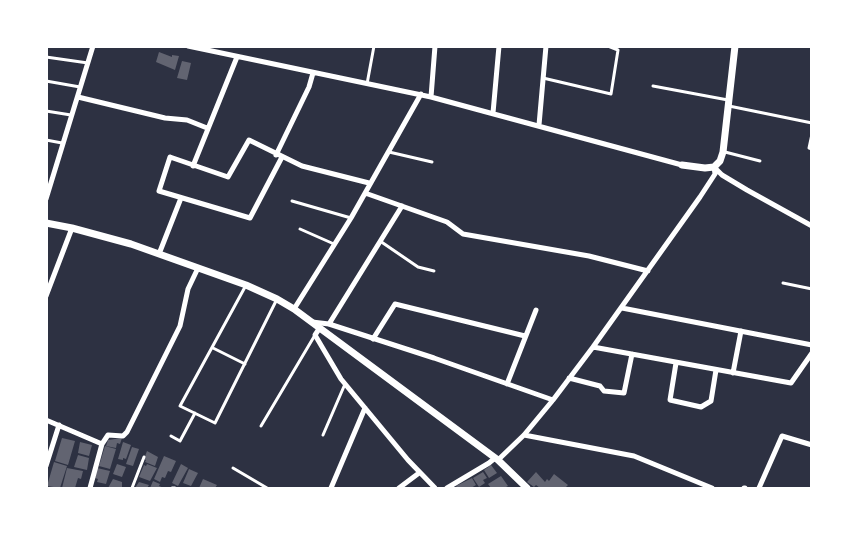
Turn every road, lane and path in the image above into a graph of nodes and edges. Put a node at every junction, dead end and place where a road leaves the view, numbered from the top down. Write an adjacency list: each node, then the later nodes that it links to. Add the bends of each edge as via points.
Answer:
1 (93, 46): 11 (street)
2 (188, 46): 10 (street)
3 (374, 46): 15 (lane)
4 (435, 46): 20 (street)
5 (499, 46): 23 (street)
6 (546, 46): 13 (street)
7 (608, 46): 13 (lane, via 618,50 610,94)
8 (735, 46): 21 (street)
9 (46, 57): 11 (lane)
10 (237, 57): 12 (street); 27 (street)
11 (88, 63): 17 (street)
12 (313, 73): 15 (street); 34 (street)
13 (543, 78): 26 (street)
14 (46, 81): 17 (lane)
15 (367, 84): 18 (street)
16 (653, 86): 21 (lane)
17 (80, 87): 19 (street)
18 (421, 94): 20 (street); 32 (street)
19 (78, 97): 24 (street); 27 (street, via 187,120)
20 (431, 97): 23 (street)
21 (729, 103): 25 (lane); 33 (street)
22 (46, 111): 24 (lane)
23 (493, 113): 26 (street)
24 (71, 115): 30 (street)
25 (812, 123)
26 (539, 125): 37 (street)
27 (207, 128): 38 (street)
28 (812, 134): 31 (lane)
29 (46, 140): 30 (lane)
30 (63, 143): 43 (street)
31 (812, 149)
32 (388, 151): 36 (lane); 40 (street)
33 (723, 152): 35 (lane); 39 (street)
34 (279, 156): 38 (street, via 249,140 228,177); 40 (street); 42 (street, via 250,218)
35 (760, 161)
36 (432, 162)
37 (682, 165): 39 (street)
38 (194, 166): 42 (street, via 170,157 159,191)
39 (714, 167): 48 (street); 56 (street, via 711,181)
40 (369, 183): 41 (street)
41 (365, 193): 45 (street); 46 (street)
42 (181, 198): 53 (street)
43 (46, 199)
44 (292, 201): 46 (lane)
45 (402, 206): 51 (street); 56 (street, via 447,222 463,234 589,256)
46 (351, 218): 52 (street)
47 (46, 223): 49 (street)
48 (812, 226)
49 (72, 228): 53 (street); 60 (street)
50 (300, 229): 52 (lane)
51 (380, 241): 55 (lane, via 418,267); 66 (street)
52 (334, 244): 63 (street)
53 (159, 254): 54 (street)
54 (198, 268): 58 (street); 92 (street, via 188,289 180,326 127,432 123,436 108,435)
55 (434, 271)
56 (648, 271): 62 (street)
57 (783, 283): 59 (lane)
58 (246, 285): 61 (street); 73 (lane)
59 (812, 289)
60 (46, 296)
61 (277, 299): 63 (street); 77 (lane)
62 (622, 308): 67 (street); 72 (street)
63 (294, 309): 65 (street)
64 (536, 310): 69 (street)
65 (310, 321): 66 (street); 68 (street)
66 (329, 324): 70 (street)
67 (741, 331): 71 (street); 79 (street)
68 (317, 332): 81 (street); 88 (lane); 95 (street)
69 (525, 336): 70 (street, via 395,304); 82 (street)
70 (373, 339): 82 (street)
71 (812, 345)
72 (593, 347): 75 (street); 80 (street)
73 (213, 348): 77 (lane); 85 (lane, via 180,406)
74 (812, 353): 79 (street, via 791,383)
75 (632, 354): 76 (street); 80 (street, via 624,393 604,391 600,386)
76 (676, 363): 78 (street); 78 (street, via 670,400 701,407 711,401)
77 (245, 364): 85 (lane, via 215,423)
78 (716, 370): 79 (street)
79 (733, 373)
80 (569, 378): 83 (street)
81 (345, 384): 84 (street); 89 (lane)
82 (507, 384): 83 (street)
83 (552, 400): 90 (street)
84 (365, 408): 98 (street); 103 (street)
85 (195, 413): 91 (lane, via 180,441)
86 (46, 420): 87 (street)
87 (59, 425): 92 (street); 96 (street)
88 (261, 426)
89 (323, 435)
90 (524, 435): 95 (street); 107 (street, via 634,456)
91 (171, 436)
92 (102, 444): 100 (street)
93 (812, 445): 108 (street, via 782,436)
94 (144, 457): 101 (lane)
95 (497, 459): 99 (street); 106 (street)
96 (46, 466)
97 (233, 468): 102 (lane)
98 (419, 473): 104 (street); 105 (street)
99 (526, 488)
100 (90, 489)
101 (132, 489)
102 (267, 489)
103 (332, 489)
104 (399, 489)
105 (435, 489)
106 (447, 489)
107 (712, 489)
108 (759, 489)

